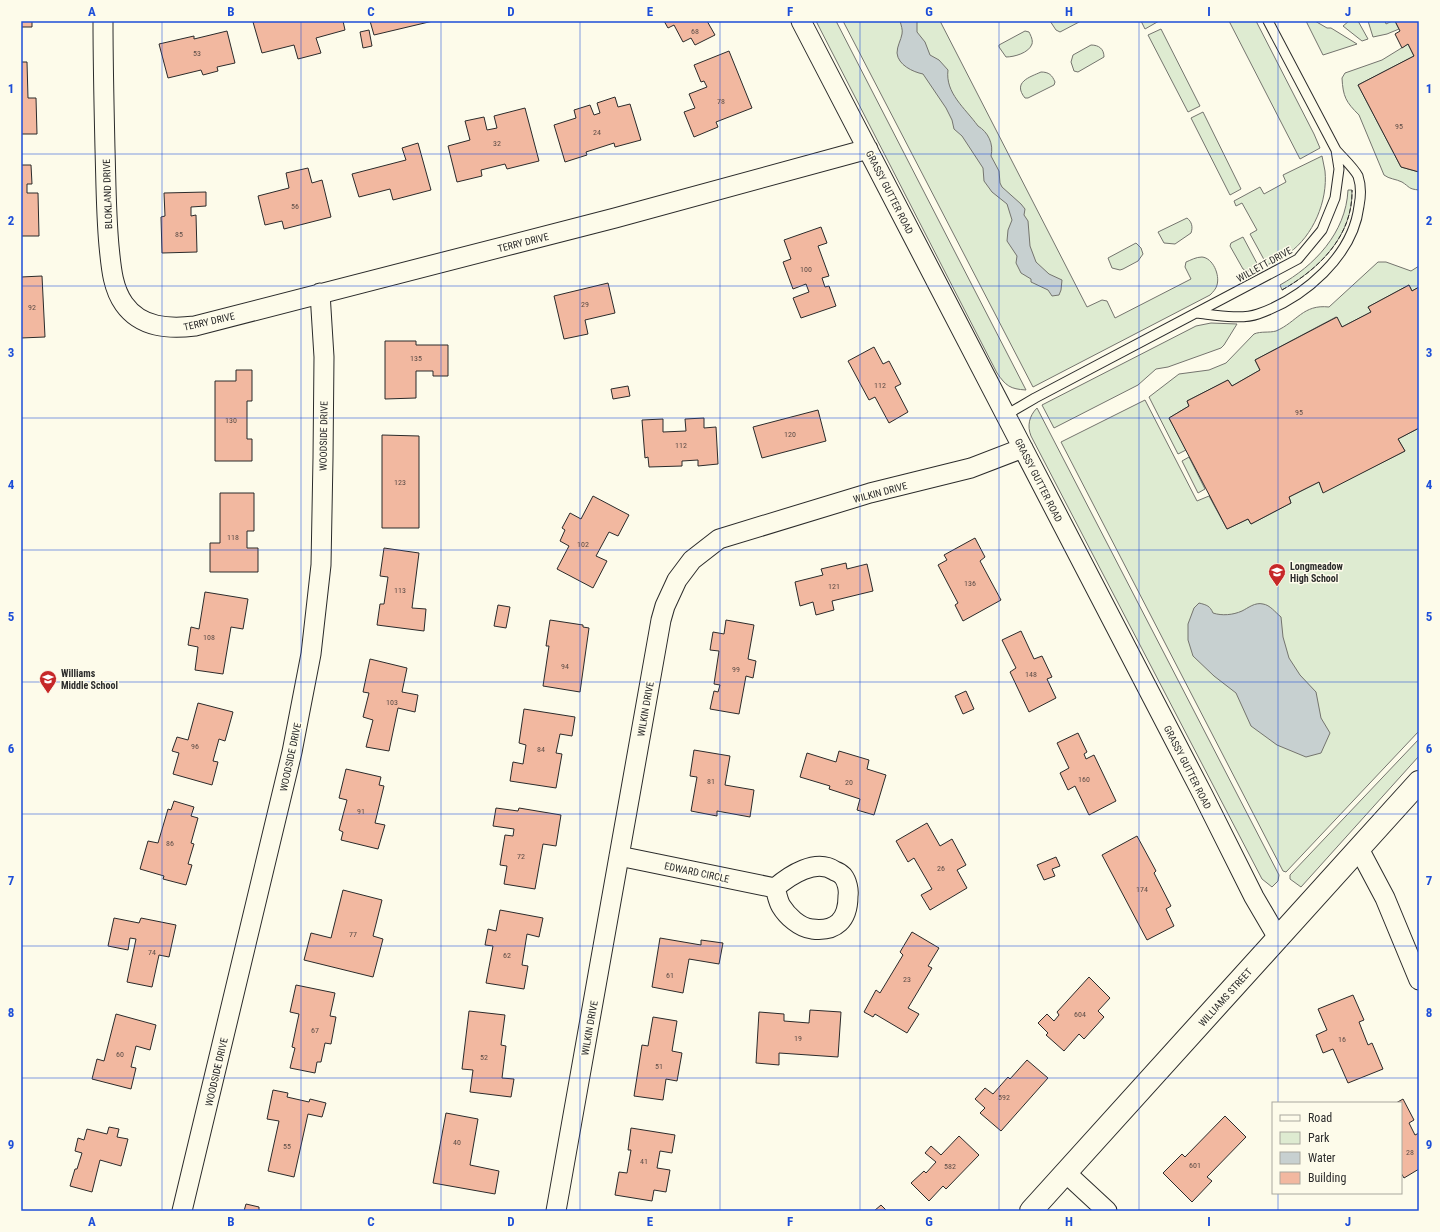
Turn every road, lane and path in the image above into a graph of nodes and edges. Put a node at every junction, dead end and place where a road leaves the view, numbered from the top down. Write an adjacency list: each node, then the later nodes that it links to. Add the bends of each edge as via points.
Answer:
1 (103, 21): 8 (street, BLOKLAND DRIVE, via 106,214 112,271 121,299 138,318 157,326)
2 (801, 21): 4 (street, GRASSY GUTTER ROAD)
3 (1268, 21): 5 (lane, WILLETT DRIVE)
4 (868, 149): 6 (street, TERRY DRIVE, via 615,218); 9 (street, GRASSY GUTTER ROAD)
5 (1336, 150): 7 (lane, WILLETT DRIVE, via 1339,169 1335,198 1322,230 1298,259); 7 (lane, via 1357,175 1361,194 1354,228 1338,256 1316,280 1300,292 1258,314 1241,317)
6 (320, 293): 8 (street, TERRY DRIVE, via 195,326); 18 (street, WOODSIDE DRIVE, via 324,357 323,458 320,565 311,654 292,752)
7 (1196, 313): 9 (lane, WILLETT DRIVE)
8 (177, 328)
9 (1006, 415): 10 (street, GRASSY GUTTER ROAD)
10 (1023, 448): 13 (street, WILKIN DRIVE, via 971,468 870,493 719,539 692,560 677,580 661,620); 15 (street, GRASSY GUTTER ROAD, via 1254,897)
11 (1419, 782): 12 (main road, WILLIAMS STREET)
12 (1359, 849): 15 (main road, WILLIAMS STREET); 16 (street, via 1385,898)
13 (619, 856): 14 (street, EDWARD CIRCLE); 19 (street, WILKIN DRIVE)
14 (775, 888)
15 (1278, 938): 17 (main road, WILLIAMS STREET)
16 (1419, 980)
17 (1066, 1173): 20 (main road, WILLIAMS STREET); 21 (street)
18 (182, 1211)
19 (556, 1211)
20 (1031, 1211)
21 (1107, 1211)

